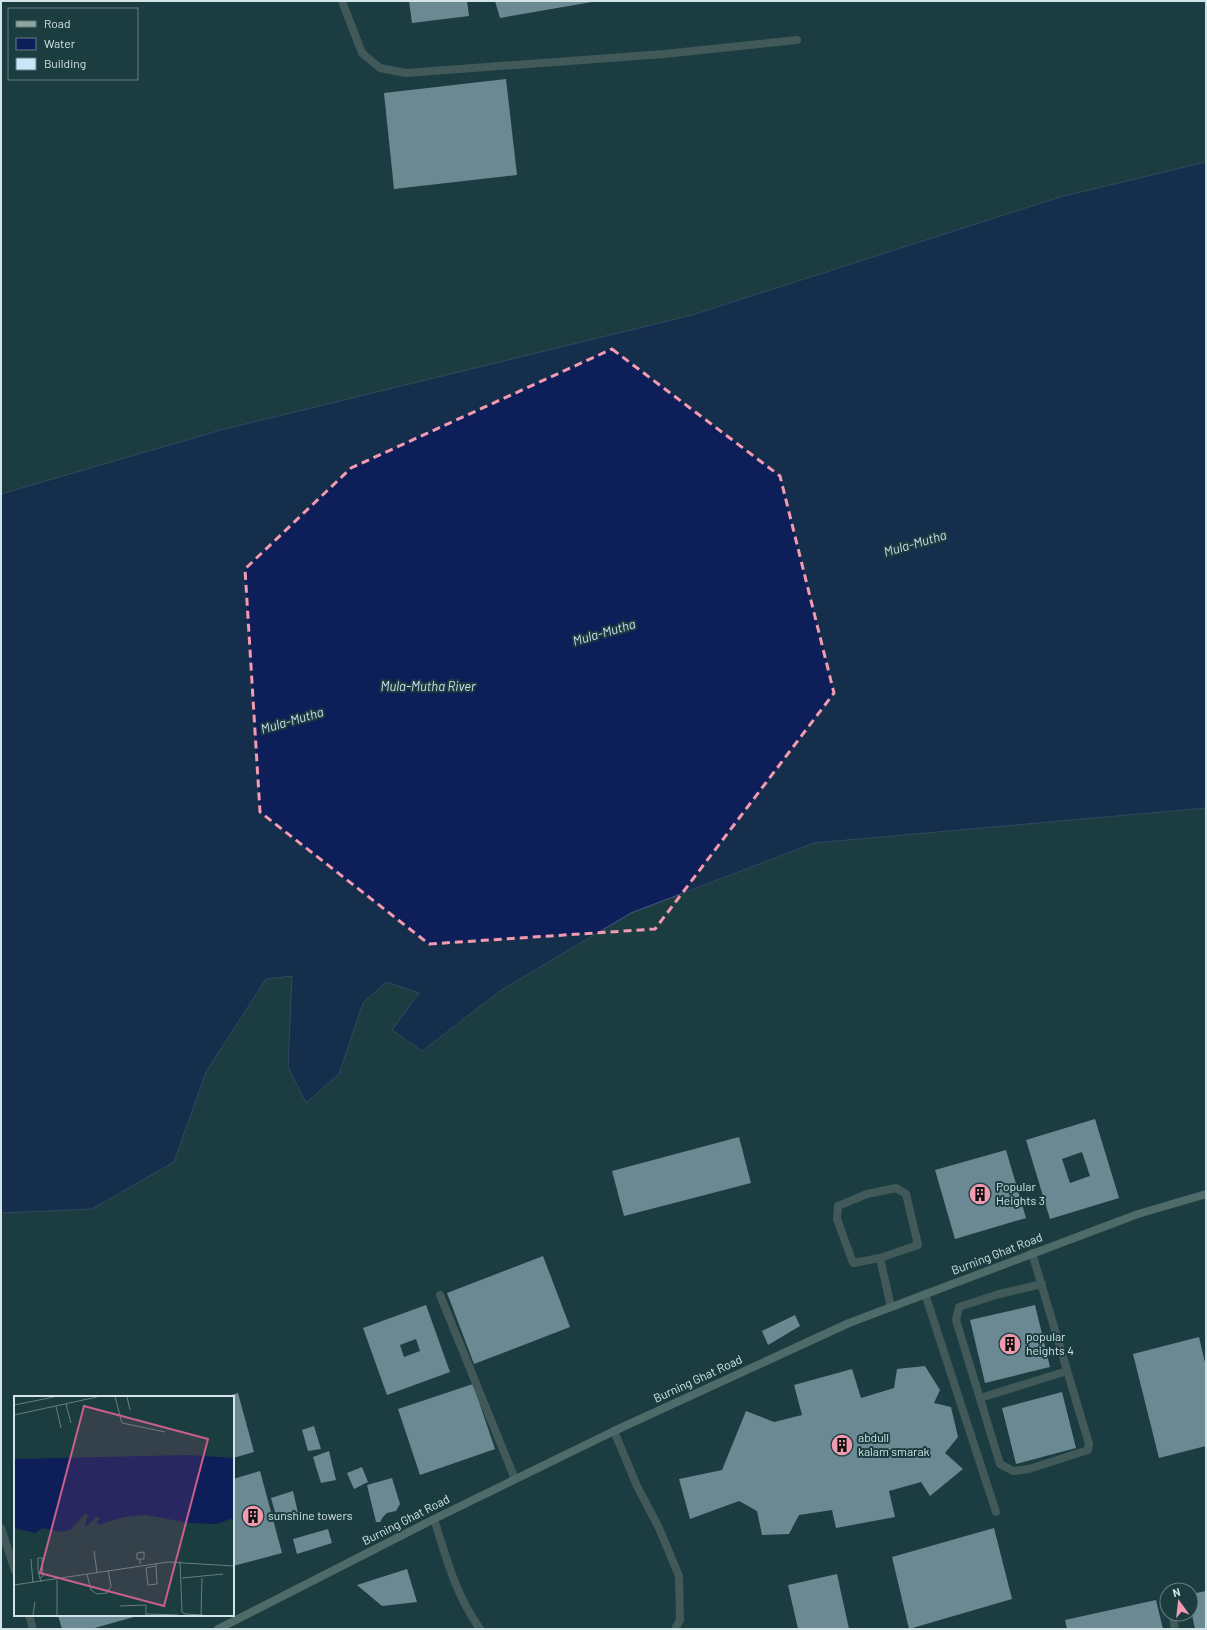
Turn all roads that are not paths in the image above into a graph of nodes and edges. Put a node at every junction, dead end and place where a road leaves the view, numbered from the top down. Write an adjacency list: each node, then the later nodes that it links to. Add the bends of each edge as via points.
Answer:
1 (342, 1): 2 (street, via 362,53 380,68 406,73 664,54)
2 (797, 40)
3 (1206, 1194): 4 (street, Burning Ghat Road, via 1138,1214)
4 (1032, 1254): 6 (street); 7 (street, Burning Ghat Road)
5 (880, 1258): 5 (street, via 918,1245 906,1194 896,1188 867,1194 838,1206 837,1219 853,1263); 9 (street)
6 (1042, 1284): 10 (street); 11 (street, via 959,1307 956,1320)
7 (925, 1294): 9 (street, Burning Ghat Road); 14 (street)
8 (440, 1295): 13 (street)
9 (891, 1307): 12 (street, Burning Ghat Road, via 849,1323)
10 (1067, 1371): 11 (street); 11 (street, via 1088,1439 1088,1450 1029,1469 1013,1470 1000,1464)
11 (980, 1398)
12 (614, 1431): 13 (street, Burning Ghat Road); 22 (street, via 679,1576 680,1620)
13 (516, 1479): 15 (street, Burning Ghat Road)
14 (996, 1512)
15 (434, 1520): 20 (street, Burning Ghat Road); 21 (street, via 454,1582 467,1610)
16 (1, 1528): 17 (street)
17 (14, 1568)
18 (29, 1616): 19 (street)
19 (34, 1629)
20 (218, 1629)
21 (480, 1629)
22 (675, 1629)

